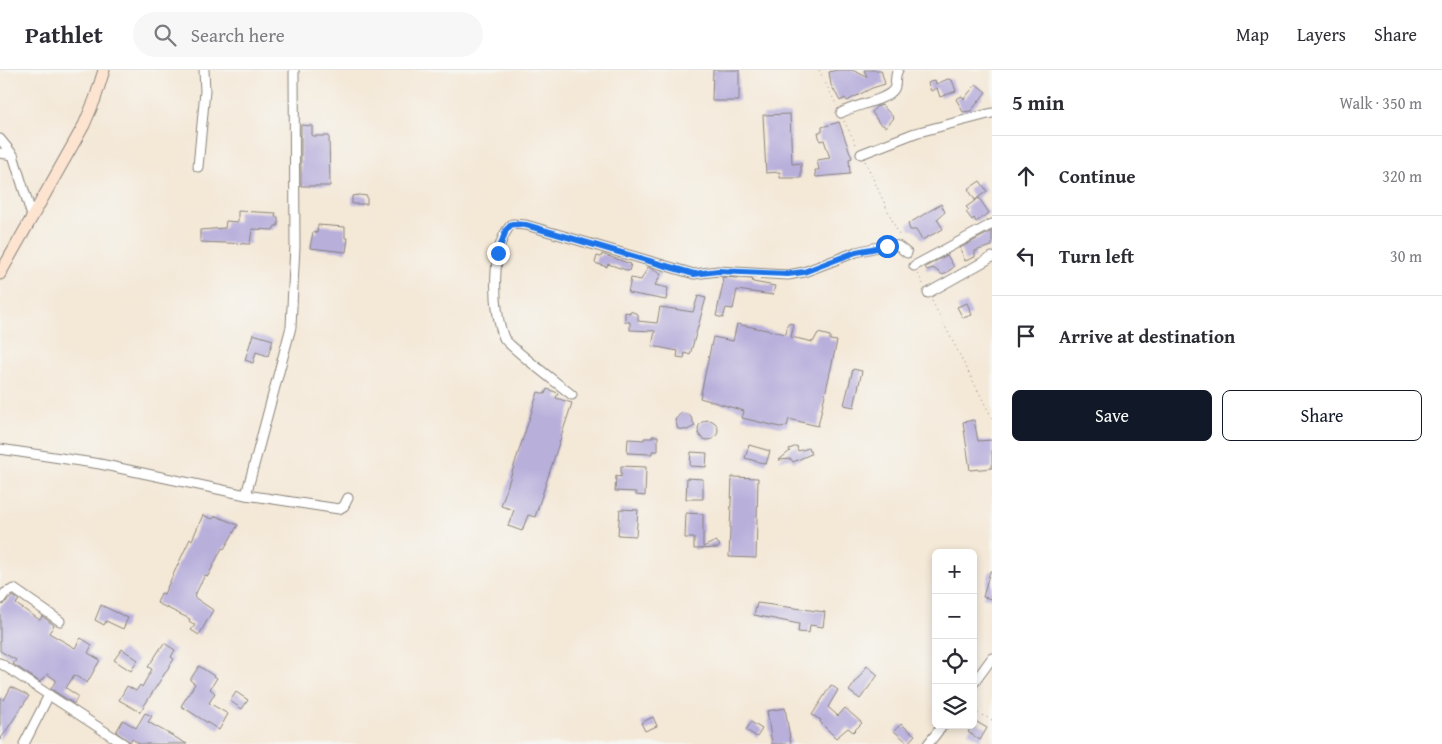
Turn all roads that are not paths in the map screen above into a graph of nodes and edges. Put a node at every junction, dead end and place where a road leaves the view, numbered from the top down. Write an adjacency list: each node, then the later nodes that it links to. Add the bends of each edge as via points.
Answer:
1 (104, 70): 12 (street, via 84,125)
2 (204, 70): 11 (street, via 206,91)
3 (294, 70): 21 (street, via 295,246 291,327)
4 (898, 70): 5 (street, via 894,89 888,95)
5 (840, 113)
6 (992, 114): 9 (street, via 915,133)
7 (0, 139): 10 (street)
8 (0, 153): 10 (street)
9 (861, 154)
10 (13, 155): 12 (street)
11 (198, 167)
12 (32, 216): 17 (street)
13 (992, 224): 16 (street)
14 (907, 253): 19 (street, via 898,246 887,246 856,252 804,272 788,274 718,271 694,274 526,225 512,224 506,230 496,267 496,297 505,340)
15 (992, 257): 18 (street)
16 (914, 266)
17 (0, 274)
18 (928, 293)
19 (572, 395)
20 (0, 449): 21 (street, via 100,464)
21 (246, 495): 22 (street, via 339,510)
22 (348, 498)
23 (0, 600): 24 (street, via 14,589)
24 (60, 622)
25 (992, 658): 27 (street)
26 (0, 663): 28 (street)
27 (977, 679)
28 (48, 695): 30 (street); 31 (street)
29 (939, 729): 33 (street)
30 (111, 740): 32 (street)
31 (24, 744)
32 (124, 744)
33 (928, 744)

